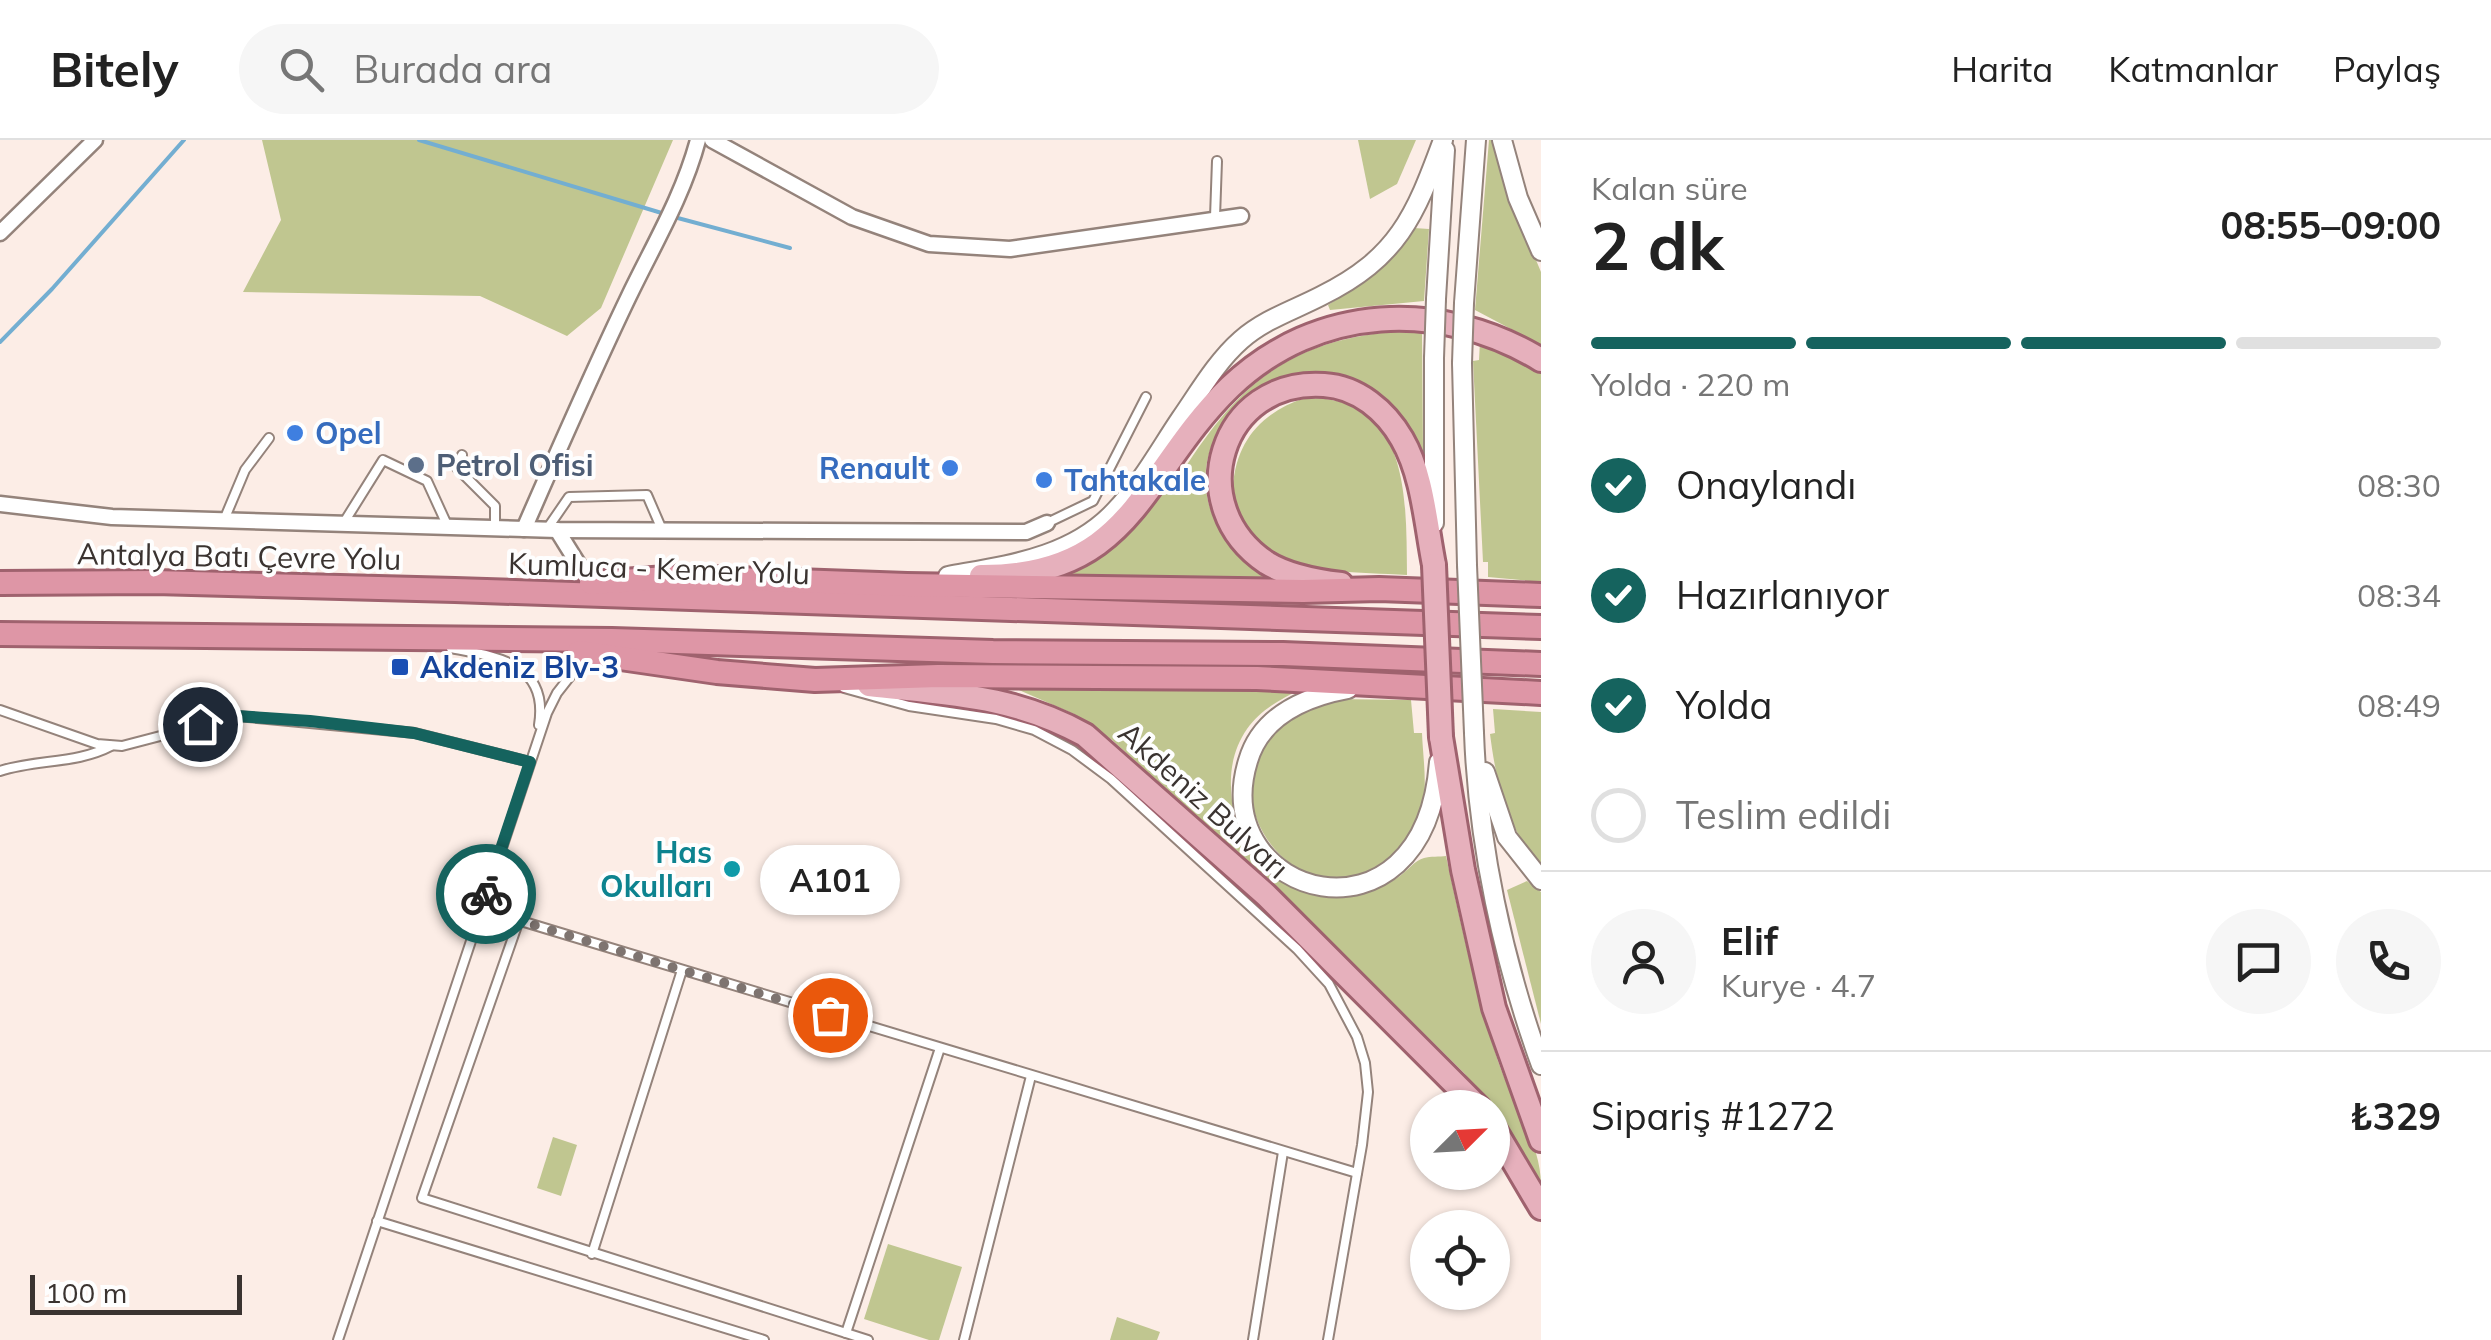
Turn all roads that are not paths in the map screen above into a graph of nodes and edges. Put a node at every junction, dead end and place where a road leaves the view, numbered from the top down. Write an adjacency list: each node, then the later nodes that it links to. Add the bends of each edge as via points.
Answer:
1 (95, 140): 10 (street)
2 (698, 140): 22 (street)
3 (712, 140): 9 (street, via 852,218 929,244 1010,249)
4 (1444, 140): 25 (street, bridge); 26 (street, via 1412,217 1386,250 1358,275 1236,345 1102,524 1034,559)
5 (1476, 140): 42 (street, bridge, via 1462,363)
6 (1502, 140): 11 (street)
7 (1217, 161): 9 (lane)
8 (1241, 216): 9 (street)
9 (1215, 218)
10 (0, 232)
11 (1541, 251)
12 (1541, 360): 26 (main road, via 1507,339 1423,318 1364,320 1322,332 1272,356 1230,388 1143,500 1086,552 1026,574)
13 (1146, 397): 18 (lane, via 1093,501)
14 (269, 438): 17 (lane, via 245,470)
15 (462, 455): 21 (lane, via 457,468 495,506)
16 (0, 504): 17 (street)
17 (224, 520): 19 (street)
18 (1046, 523): 24 (street, via 1026,532)
19 (343, 524): 20 (street); 20 (lane, via 384,460 427,481)
20 (448, 527): 21 (street)
21 (495, 527): 22 (street)
22 (524, 528): 23 (street)
23 (552, 530): 24 (street); 24 (lane, via 568,497 647,494); 29 (street)
24 (663, 532)
25 (1434, 565): 30 (main road, via 1416,475 1387,416 1334,385 1275,391 1249,407 1220,462 1220,494 1231,525 1269,564 1323,582); 43 (main road, bridge)
26 (948, 576): 27 (main road)
27 (684, 577): 29 (highway, Kumluca - Kemer Yolu); 30 (highway, Kumluca - Kemer Yolu, via 907,586)
28 (0, 583): 31 (highway, Antalya Batı Çevre Yolu)
29 (590, 583): 31 (highway, Kumluca - Kemer Yolu)
30 (1379, 589): 32 (highway, Kumluca - Kemer Yolu)
31 (478, 591): 33 (highway, Kumluca - Kemer Yolu)
32 (1541, 595)
33 (1541, 627)
34 (0, 634): 35 (highway)
35 (405, 639): 36 (highway); 44 (lane, via 507,660 526,672 538,692)
36 (598, 647): 37 (highway, via 1283,654); 38 (highway, via 717,672); 44 (lane, via 557,693)
37 (1541, 664)
38 (816, 680): 39 (highway); 55 (main road, Akdeniz Bulvarı, via 969,695 1050,716 1085,734 1278,908); 59 (lane, via 1034,730 1112,779 1297,949 1344,1008 1368,1092)
39 (1382, 683): 40 (highway); 43 (street, via 1299,704 1272,720 1252,746 1242,807 1269,860 1294,879 1324,888 1355,887 1385,876 1424,828 1438,782)
40 (1541, 693)
41 (0, 710): 45 (lane)
42 (1474, 733): 48 (street, via 1507,837); 53 (street, via 1491,875)
43 (1441, 737): 56 (main road, via 1494,1008)
44 (536, 744): 46 (lane)
45 (112, 746): 46 (lane, via 237,716 414,733); 47 (lane, via 93,756)
46 (530, 762): 49 (lane)
47 (0, 772)
48 (1541, 880)
49 (481, 909): 50 (lane); 61 (lane)
50 (519, 920): 51 (lane); 62 (lane, via 422,1198)
51 (682, 970): 52 (lane); 62 (lane)
52 (940, 1048): 54 (lane); 63 (lane)
53 (1541, 1065)
54 (1031, 1076): 57 (lane); 67 (lane)
55 (1462, 1090)
56 (1541, 1140)
57 (1284, 1152): 59 (lane); 68 (lane)
58 (1510, 1155): 60 (main road)
59 (1358, 1173): 69 (lane)
60 (1541, 1208)
61 (376, 1221): 64 (lane); 65 (lane)
62 (592, 1254): 63 (lane)
63 (846, 1333): 66 (lane)
64 (338, 1340)
65 (764, 1340)
66 (868, 1340)
67 (964, 1340)
68 (1253, 1340)
69 (1328, 1340)

